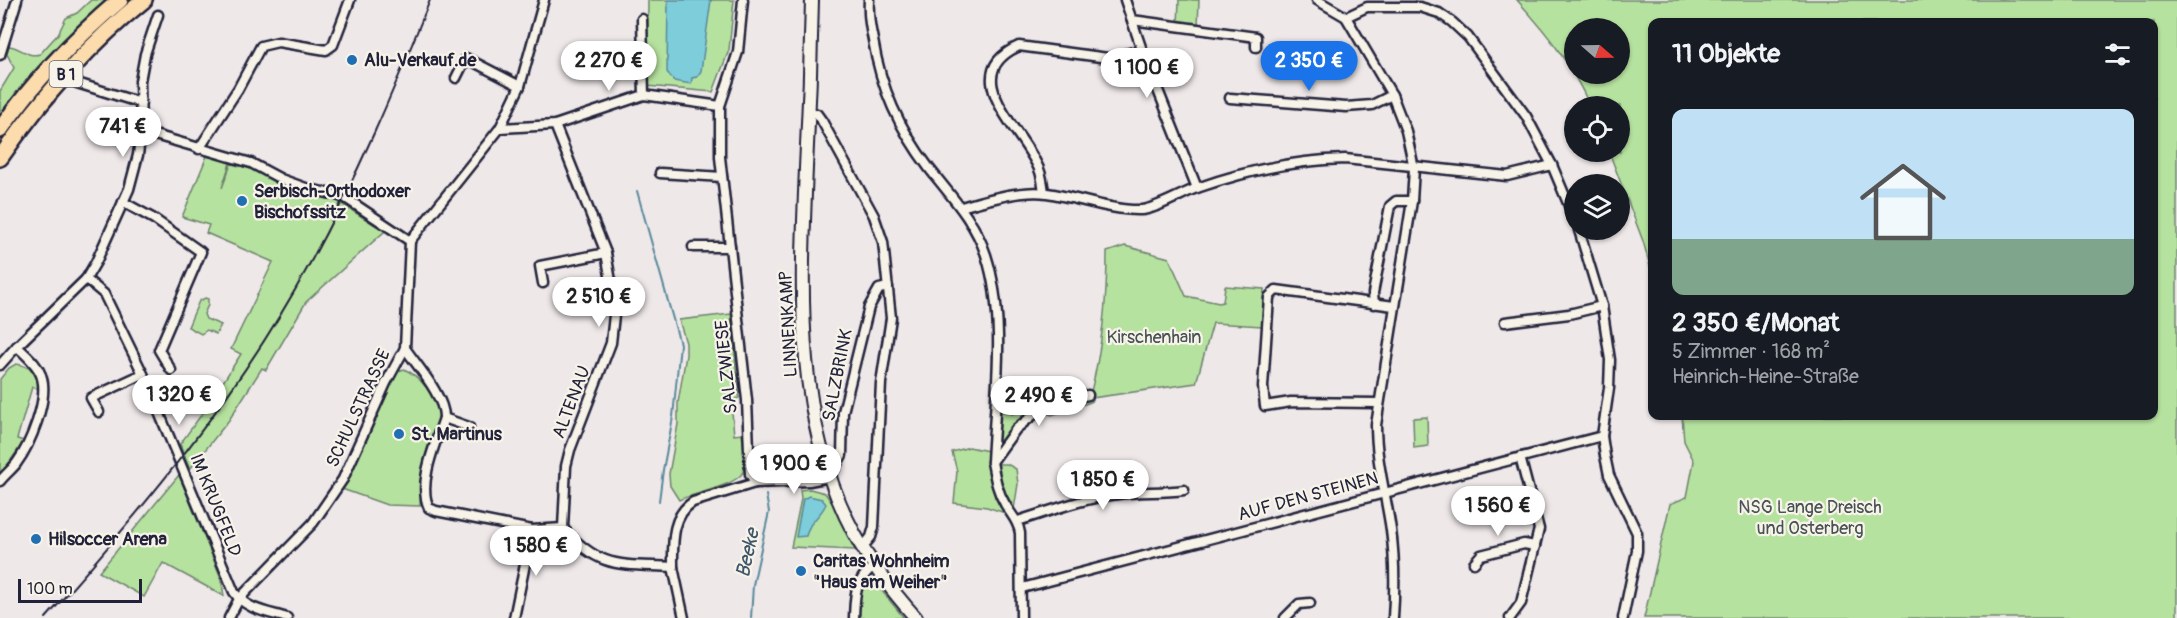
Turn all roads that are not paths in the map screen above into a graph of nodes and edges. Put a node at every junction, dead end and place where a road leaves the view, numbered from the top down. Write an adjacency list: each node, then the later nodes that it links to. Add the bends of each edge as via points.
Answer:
1 (16, 0): 17 (street)
2 (120, 0): 29 (highway, B 1, via 60,57)
3 (144, 0): 32 (highway, B 1, via 74,65)
4 (350, 0): 31 (street, via 333,45 326,50 278,42 261,46)
5 (544, 0): 20 (street)
6 (743, 0): 25 (street, SALZWIESE, via 738,52)
7 (812, 0): 26 (main road, LINNENKAMP)
8 (869, 0): 42 (street, via 880,78 902,128)
9 (1125, 0): 14 (street)
10 (1317, 0): 12 (street)
11 (158, 15): 24 (street, via 145,54)
12 (1346, 17): 22 (street); 33 (street, via 1367,7 1420,8 1439,13 1468,37 1526,116)
13 (642, 18): 21 (street)
14 (1132, 20): 15 (street, via 1257,37); 16 (street)
15 (1256, 47)
16 (1142, 50): 37 (street); 38 (street, via 1108,58 1019,46 994,64 991,78 996,100 1039,169)
17 (0, 55)
18 (456, 78): 20 (street, via 466,58)
19 (77, 83): 24 (street)
20 (520, 86): 28 (street)
21 (644, 95): 25 (street); 27 (street)
22 (1392, 95): 23 (street, via 1372,105 1346,107); 34 (street, via 1406,131)
23 (1230, 98)
24 (141, 103): 30 (street)
25 (720, 106): 36 (street, SALZWIESE)
26 (809, 111): 50 (street, via 822,121 877,222); 68 (main road, LINNENKAMP, via 802,270 805,357 816,426)
27 (555, 125): 28 (street); 47 (street, ALTENAU)
28 (500, 128): 44 (street)
29 (0, 130)
30 (141, 131): 31 (street); 41 (street)
31 (200, 149): 44 (street, via 251,163 306,188 344,197)
32 (0, 158)
33 (1552, 165): 34 (street, via 1507,176); 39 (street)
34 (1414, 168): 37 (street, via 1323,159 1257,171); 40 (street)
35 (660, 173): 36 (street)
36 (722, 177): 46 (street, SALZWIESE)
37 (1197, 188): 38 (street, via 1143,210)
38 (1044, 192): 42 (street, via 998,196)
39 (1564, 194)
40 (1412, 201): 51 (street, via 1394,202 1388,209); 52 (street)
41 (123, 202): 48 (street); 58 (street, via 201,252 159,350)
42 (961, 207): 67 (street, via 986,253 997,308)
43 (1582, 240): 53 (street)
44 (410, 241): 56 (street, SCHULSTRASSE)
45 (693, 247): 46 (street)
46 (730, 247): 70 (street, SALZWIESE, via 747,400 750,474)
47 (606, 253): 49 (street, via 540,266); 74 (street, ALTENAU, via 614,298 611,343 570,450)
48 (86, 279): 55 (street); 59 (street, IM KRUGFELD, via 104,294)
49 (543, 283)
50 (888, 287): 68 (street, SALZBRINK, via 879,289 869,307 843,412 842,455); 77 (street, via 890,334 881,383 874,527)
51 (1374, 304): 52 (street); 61 (street, via 1276,290 1269,297 1263,387 1265,406 1291,402)
52 (1394, 306): 61 (street)
53 (1602, 306): 54 (street); 65 (street, via 1610,360)
54 (1505, 322)
55 (17, 346): 57 (street); 69 (street, via 42,375 42,402 28,444)
56 (405, 348): 63 (street, via 438,396); 82 (street, SCHULSTRASSE, via 343,479 314,523)
57 (0, 365)
58 (171, 370)
59 (143, 374): 62 (street, via 91,398); 82 (street, IM KRUGFELD)
60 (1088, 395): 67 (street, via 1047,404 1016,429)
61 (1378, 403): 72 (street, via 1377,447)
62 (99, 412)
63 (444, 418): 64 (street); 75 (street, via 427,475 425,494 429,507)
64 (469, 427)
65 (1602, 436): 66 (street, AUF DEN STEINEN); 94 (street, via 1609,475 1637,533)
66 (1520, 458): 72 (street, AUF DEN STEINEN); 76 (street, via 1539,529)
67 (992, 462): 73 (street, via 1005,505)
68 (830, 477): 70 (street); 77 (main road, LINNENKAMP)
69 (0, 481)
70 (755, 483): 80 (street, via 684,507 678,516)
71 (1184, 490): 73 (street, via 1119,494)
72 (1384, 493): 81 (street, AUF DEN STEINEN); 92 (street, via 1393,557)
73 (1018, 521): 81 (street)
74 (563, 528): 75 (street); 80 (street, via 592,556 610,563)
75 (532, 530): 86 (street)
76 (1535, 546): 78 (street, via 1524,544 1481,555); 93 (street, via 1521,603)
77 (862, 548): 79 (main road, LINNENKAMP)
78 (1474, 563)
79 (874, 566): 88 (street, via 861,576); 89 (main road, LINNENKAMP)
80 (673, 567): 87 (street)
81 (1022, 588): 90 (street)
82 (239, 599): 84 (street, SCHULSTRASSE); 85 (street, via 251,607)
83 (1310, 603): 91 (street, via 1299,604)
84 (229, 618)
85 (287, 618)
86 (514, 618)
87 (684, 618)
88 (854, 618)
89 (916, 618)
90 (1021, 618)
91 (1286, 618)
92 (1393, 618)
93 (1510, 618)
94 (1623, 618)

